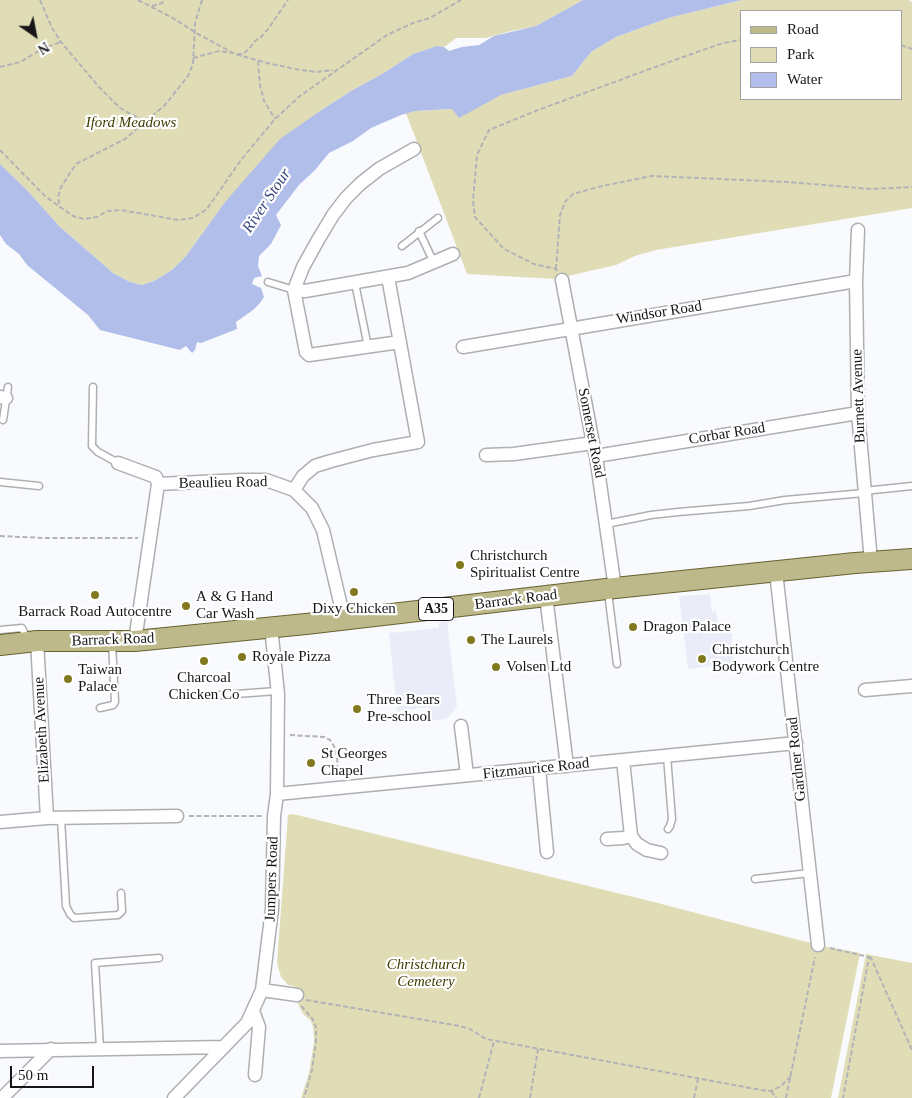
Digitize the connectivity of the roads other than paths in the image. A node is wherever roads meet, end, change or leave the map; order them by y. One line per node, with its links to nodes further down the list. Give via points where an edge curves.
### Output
1 (414, 149): 13 (street, via 379,169 346,198 318,240)
2 (438, 218): 4 (lane)
3 (858, 230): 10 (street, Burnett Avenue)
4 (419, 231): 5 (lane); 7 (lane)
5 (402, 246)
6 (453, 254): 7 (street)
7 (434, 263): 9 (street)
8 (559, 274): 14 (street, Somerset Road)
9 (388, 277): 12 (street); 15 (street)
10 (856, 281): 14 (street, Windsor Road); 20 (street, Burnett Avenue)
11 (268, 282): 13 (lane)
12 (355, 283): 13 (street); 16 (lane)
13 (294, 290): 16 (street, via 308,355)
14 (571, 328): 17 (street, Windsor Road); 22 (street, Somerset Road)
15 (400, 342): 16 (street); 30 (street, via 418,442 314,466)
16 (368, 347)
17 (463, 347)
18 (92, 387): 25 (lane, via 92,446)
19 (5, 394): 21 (lane)
20 (858, 413): 24 (street, Corbar Road); 31 (street, Burnett Avenue)
21 (3, 420)
22 (592, 443): 23 (street); 24 (street, Somerset Road)
23 (486, 455)
24 (596, 456): 32 (street, Somerset Road)
25 (118, 463): 27 (street, Beaulieu Road, via 156,477)
26 (0, 482): 28 (lane)
27 (158, 484): 30 (street, Beaulieu Road, via 266,480); 42 (street, Beaulieu Road)
28 (39, 486)
29 (912, 486): 31 (lane)
30 (294, 490): 38 (street, Beaulieu Road, via 312,508 323,530)
31 (864, 492): 32 (lane, via 660,514); 34 (street, Burnett Avenue)
32 (606, 524): 36 (street, Somerset Road)
33 (912, 559): 34 (main road, Barrack Road / A35)
34 (871, 562): 35 (main road, Barrack Road / A35)
35 (776, 572): 36 (main road, Barrack Road / A35); 52 (street, Gardner Road)
36 (611, 588): 37 (main road, Barrack Road / A35); 45 (lane)
37 (546, 596): 38 (main road, Barrack Road / A35); 55 (street)
38 (344, 620): 39 (main road, Barrack Road / A35)
39 (271, 627): 42 (main road, Barrack Road / A35); 48 (street, Jumpers Road)
40 (0, 630): 43 (lane, via 22,628)
41 (112, 641): 42 (main road, Barrack Road / A35); 43 (main road, Barrack Road / A35); 50 (lane, via 115,702)
42 (135, 641)
43 (32, 642): 44 (main road, Barrack Road / A35); 60 (street, Elizabeth Avenue)
44 (0, 645)
45 (617, 664)
46 (912, 686): 47 (street)
47 (865, 690)
48 (277, 691): 49 (lane); 58 (street, Jumpers Road)
49 (209, 696)
50 (100, 708)
51 (461, 726): 57 (street)
52 (796, 743): 53 (street, Fitzmaurice Road); 68 (street, Gardner Road)
53 (667, 756): 54 (street, Fitzmaurice Road); 63 (lane, via 672,819)
54 (623, 760): 55 (street, Fitzmaurice Road); 64 (street)
55 (567, 766): 56 (street, Fitzmaurice Road)
56 (539, 769): 57 (street, Fitzmaurice Road); 66 (street)
57 (467, 775): 58 (street, Fitzmaurice Road)
58 (277, 794): 73 (street, Jumpers Road, via 272,909)
59 (177, 816): 61 (street)
60 (47, 818): 61 (street); 62 (street)
61 (61, 818): 70 (lane, via 66,906 70,914 74,918 118,915 122,911)
62 (0, 822)
63 (668, 829)
64 (631, 836): 65 (street); 67 (street, via 647,850)
65 (607, 839)
66 (547, 852)
67 (661, 853)
68 (810, 874): 69 (lane); 71 (street, Gardner Road)
69 (755, 879)
70 (121, 893)
71 (818, 945)
72 (159, 958): 77 (lane, via 95,963)
73 (262, 990): 74 (street); 75 (street, Jumpers Road)
74 (298, 997)
75 (254, 1011): 76 (street, Jumpers Road); 80 (street, via 259,1027)
76 (224, 1047): 77 (street); 82 (street, Jumpers Road)
77 (100, 1048): 78 (street)
78 (51, 1049): 79 (street); 81 (street)
79 (0, 1050)
80 (255, 1075)
81 (2, 1098)
82 (174, 1098)

